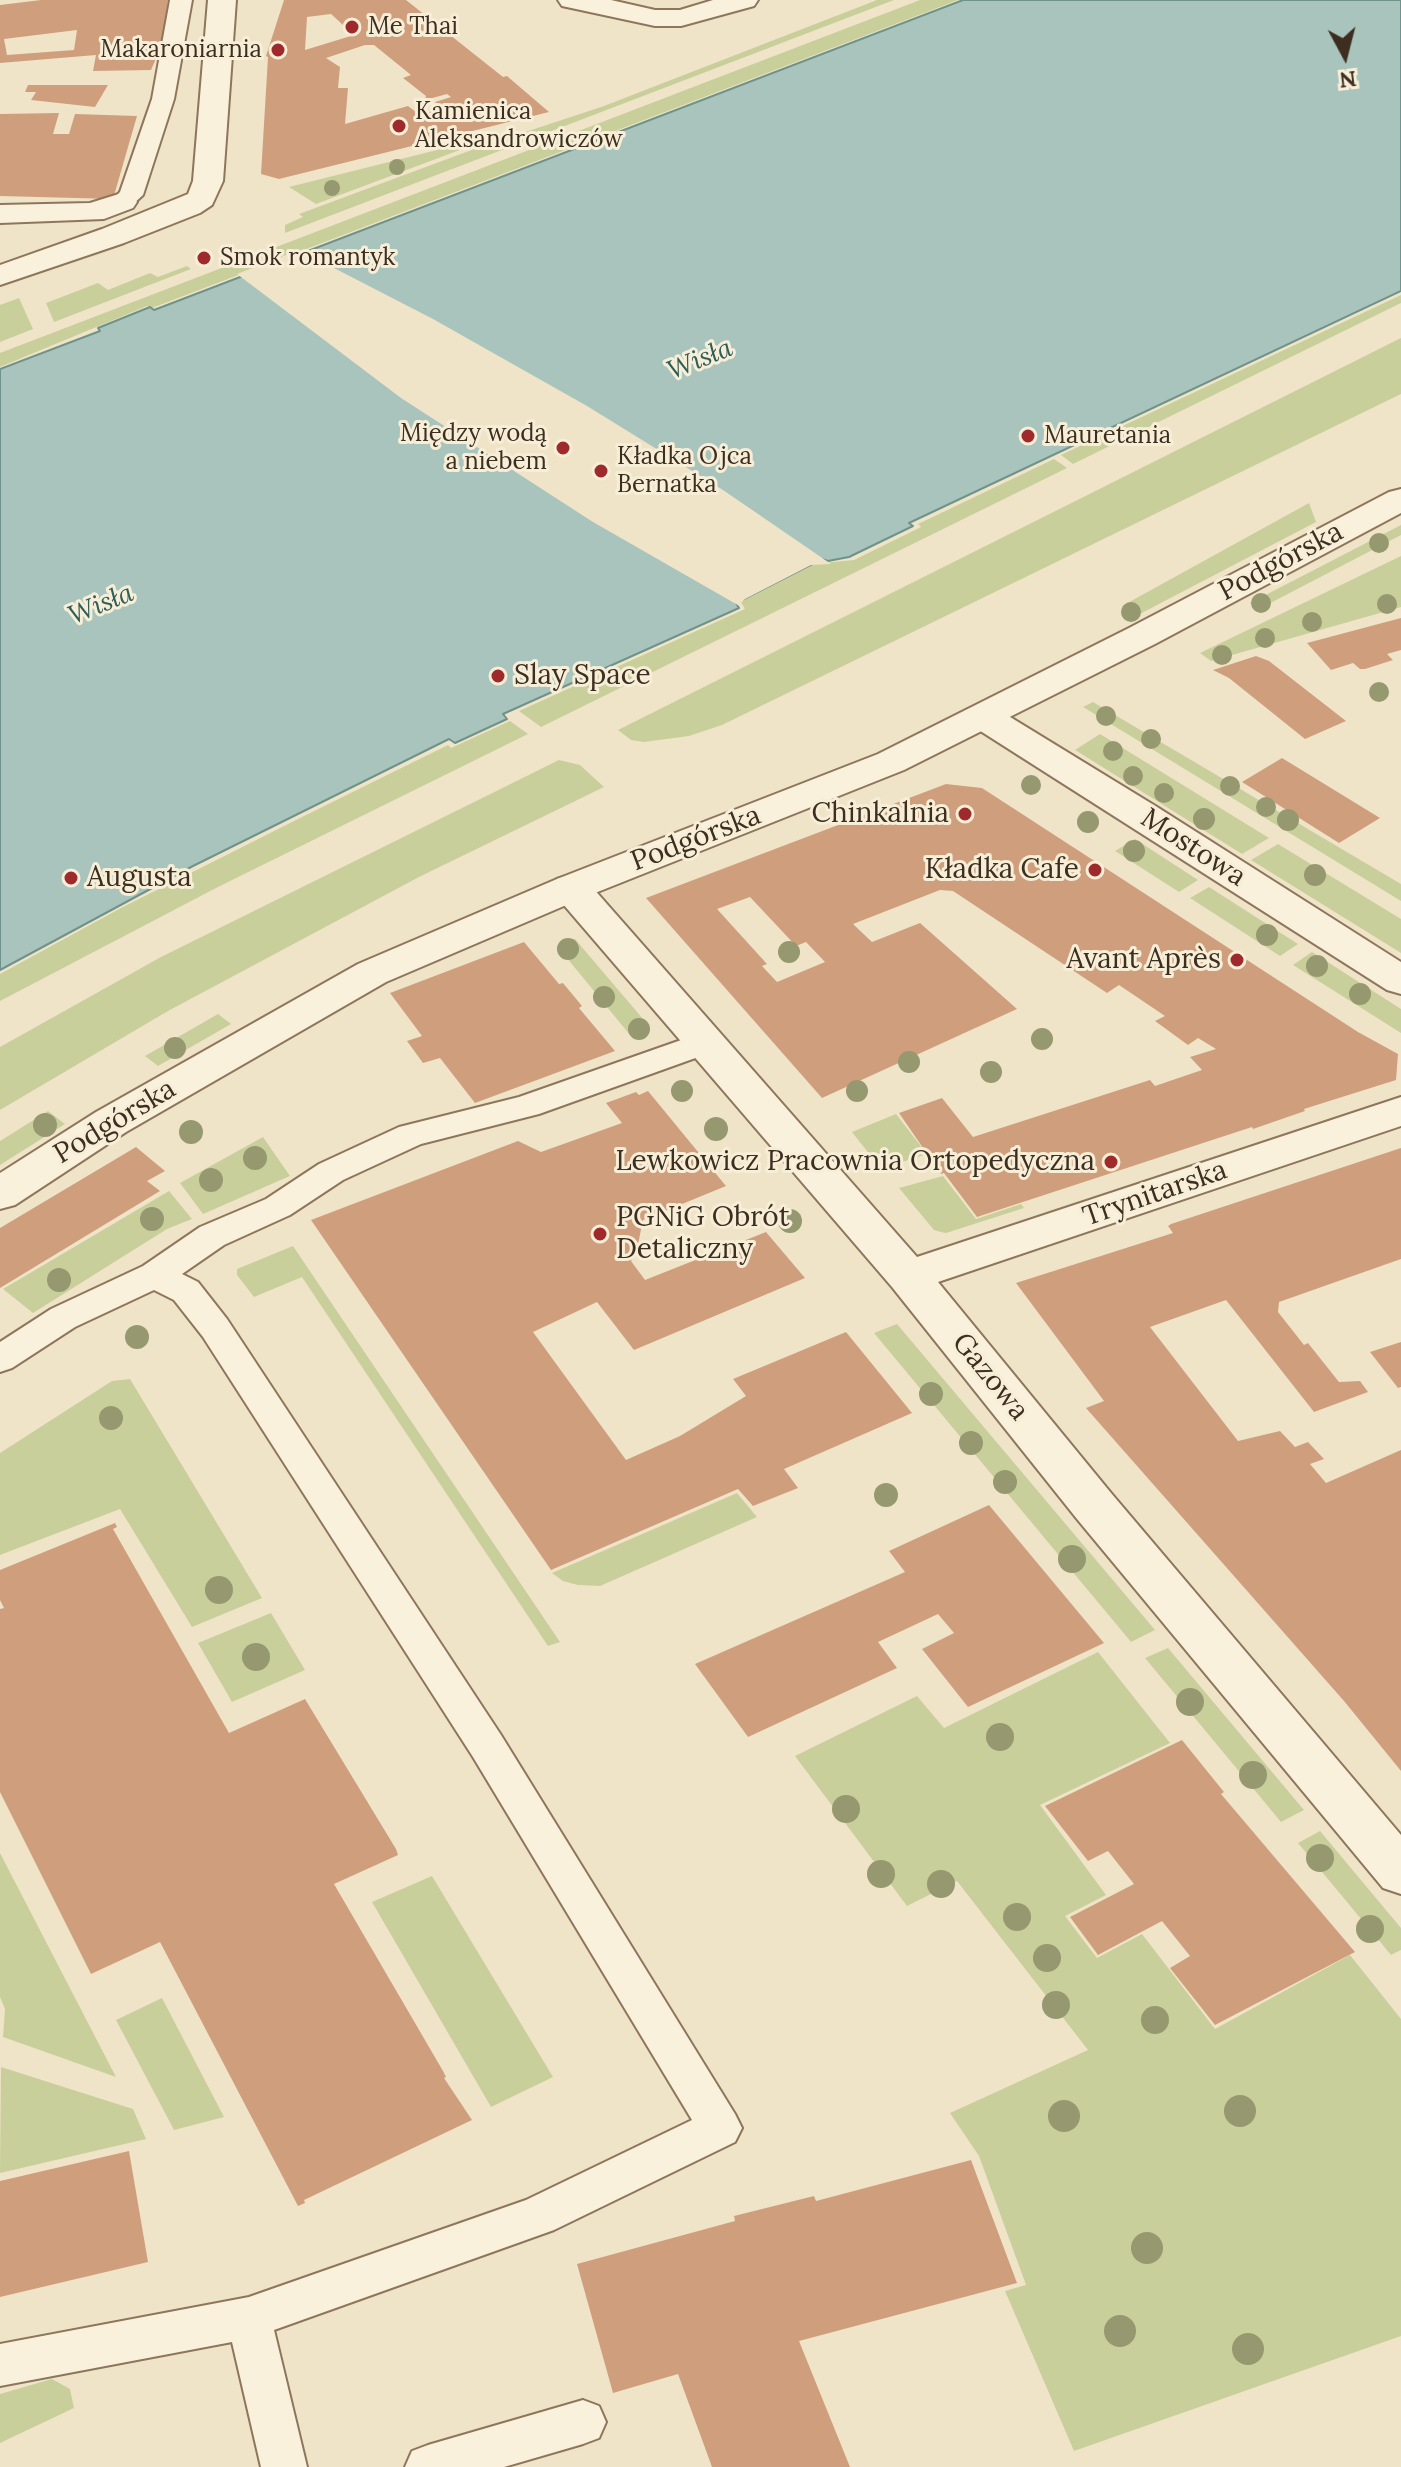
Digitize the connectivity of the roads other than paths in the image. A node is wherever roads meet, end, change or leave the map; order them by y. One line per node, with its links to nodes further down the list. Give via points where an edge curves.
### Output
1 (181, 0): 5 (lane, via 163,99 131,195)
2 (222, 0): 7 (street, via 208,181 201,199)
3 (572, 0): 4 (street, via 655,18 681,18)
4 (744, 0)
5 (122, 202): 6 (street, via 93,212)
6 (0, 214)
7 (0, 276)
8 (1401, 499): 9 (street, Podgórska)
9 (984, 717): 10 (street, Podgórska, via 891,762); 11 (street, Mostowa)
10 (571, 888): 12 (street, Gazowa); 14 (street, Podgórska, via 372,973 111,1122)
11 (1401, 981)
12 (704, 1043): 15 (lane, via 527,1106 411,1135 331,1172 278,1207 212,1236); 16 (street, Gazowa)
13 (1401, 1111): 16 (street, Trynitarska)
14 (0, 1194)
15 (155, 1275): 17 (lane, via 63,1318); 19 (lane, via 186,1291 215,1328 487,1746 720,2128 538,2216)
16 (908, 1276): 18 (street, Gazowa)
17 (0, 1359)
18 (1401, 1872)
19 (249, 2318): 20 (lane); 22 (lane)
20 (0, 2365)
21 (583, 2422): 23 (lane)
22 (284, 2467)
23 (428, 2467)

